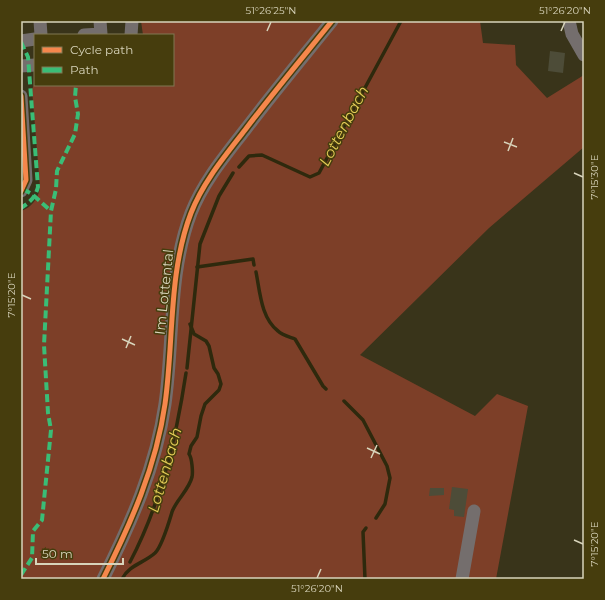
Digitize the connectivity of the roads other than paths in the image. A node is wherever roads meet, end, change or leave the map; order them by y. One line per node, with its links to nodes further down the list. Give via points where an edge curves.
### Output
1 (40, 21): 6 (street)
2 (100, 21): 7 (street)
3 (132, 21): 8 (street)
4 (332, 21): 17 (street, Im Lottental, via 222,160 205,184 191,213 181,245 165,404 153,464 130,525)
5 (569, 21): 11 (street, via 572,34)
6 (41, 34)
7 (101, 34)
8 (131, 34)
9 (34, 39): 10 (street)
10 (21, 41)
11 (584, 55)
12 (34, 65): 13 (street)
13 (21, 66)
14 (21, 96): 15 (street, via 26,180)
15 (22, 190)
16 (474, 511): 18 (street)
17 (103, 579)
18 (462, 579)

